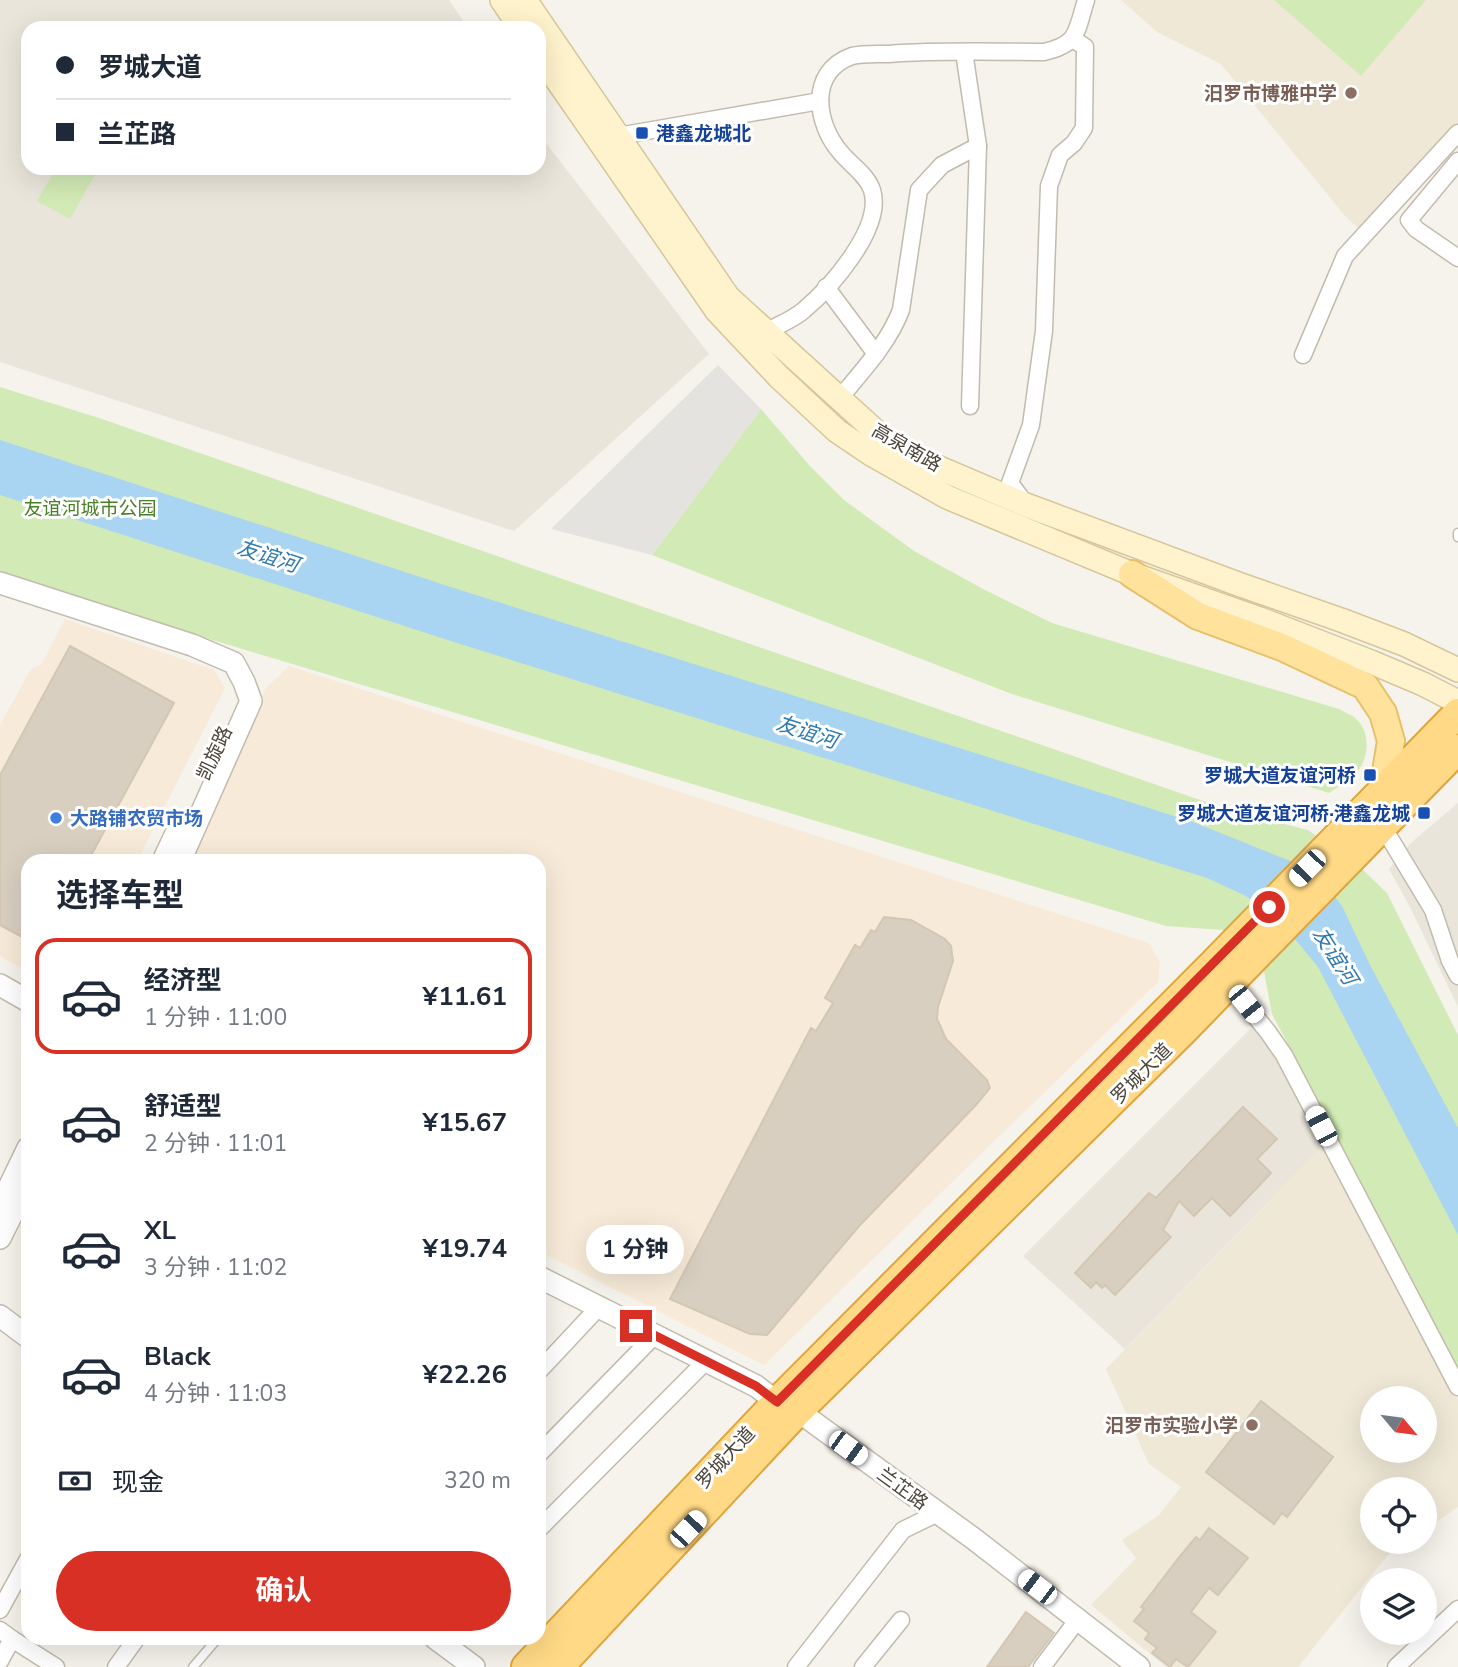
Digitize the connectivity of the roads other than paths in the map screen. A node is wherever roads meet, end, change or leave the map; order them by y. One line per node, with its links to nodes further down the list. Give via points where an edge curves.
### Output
1 (502, 0): 4 (main road)
2 (525, 0): 5 (main road, 高泉南路)
3 (1086, 0): 7 (street)
4 (516, 21)
5 (539, 21)
6 (546, 31): 12 (main road, 高泉南路)
7 (1073, 38): 8 (street, via 1064,47 1044,52); 22 (street, via 1085,47 1084,128 1060,155 1049,186 1044,331 1031,425 1010,483)
8 (964, 52): 10 (street, via 853,56 821,83); 13 (street)
9 (546, 64): 23 (main road, 高泉南路, via 717,312 837,431 947,497)
10 (820, 101): 12 (street); 16 (street, via 824,128 872,190 873,209 865,237)
11 (1458, 133): 19 (street, via 1345,256)
12 (618, 136): 17 (main road, 高泉南路, via 728,297)
13 (978, 146): 18 (street, via 942,165 919,190 901,310); 21 (street)
14 (1458, 161): 15 (street, via 1409,220)
15 (1458, 258)
16 (826, 287): 17 (street, via 803,312); 18 (street)
17 (767, 331): 20 (main road, 高泉南路)
18 (876, 354): 20 (street)
19 (1303, 355)
20 (839, 399): 22 (main road, 高泉南路, via 883,438 923,461)
21 (970, 406)
22 (1026, 505): 25 (main road, 高泉南路, via 1404,644)
23 (1132, 574): 27 (main road, 高泉南路, via 1359,657); 30 (main road, via 1198,616 1282,647 1365,687 1383,713 1391,741)
24 (0, 583): 26 (street, via 192,645 234,663)
25 (1458, 670)
26 (244, 682): 32 (street, 凯旋路); 33 (street, via 251,701)
27 (1458, 702)
28 (1458, 712): 30 (highway, 罗城大道)
29 (1458, 749): 31 (highway, 罗城大道)
30 (1383, 790): 34 (highway, 罗城大道)
31 (1383, 827): 34 (highway, 罗城大道); 36 (street, via 1433,910)
32 (166, 854)
33 (183, 854)
34 (1334, 859): 35 (highway, 罗城大道)
35 (1225, 976): 50 (street, via 1284,1055); 51 (highway, 罗城大道)
36 (1458, 976)
37 (0, 985): 38 (street)
38 (21, 997)
39 (21, 1162): 41 (street)
40 (21, 1196): 42 (street)
41 (0, 1206)
42 (0, 1238)
43 (546, 1282): 44 (street, 兰芷路)
44 (599, 1307): 47 (street, 兰芷路); 49 (street)
45 (0, 1316): 46 (street)
46 (21, 1332)
47 (655, 1335): 48 (street, 兰芷路); 52 (street)
48 (705, 1362): 51 (street, 兰芷路); 54 (street)
49 (546, 1364)
50 (1458, 1387)
51 (787, 1406): 53 (street, 兰芷路); 72 (highway, 罗城大道); 73 (highway, 罗城大道)
52 (546, 1447)
53 (938, 1513): 58 (street, 兰芷路); 74 (street, via 903,1531)
54 (546, 1522)
55 (21, 1572): 57 (street)
56 (1458, 1609): 77 (street)
57 (0, 1610)
58 (1079, 1618): 67 (street, 兰芷路); 76 (street)
59 (901, 1620): 75 (street)
60 (6, 1634): 61 (street); 66 (street)
61 (21, 1644)
62 (23, 1645): 68 (street)
63 (132, 1645): 69 (street)
64 (212, 1645): 70 (lane)
65 (445, 1645): 71 (street)
66 (0, 1661)
67 (1130, 1664)
68 (56, 1667)
69 (116, 1667)
70 (193, 1667)
71 (474, 1667)
72 (526, 1667)
73 (559, 1667)
74 (796, 1667)
75 (863, 1667)
76 (1042, 1667)
77 (1396, 1667)

